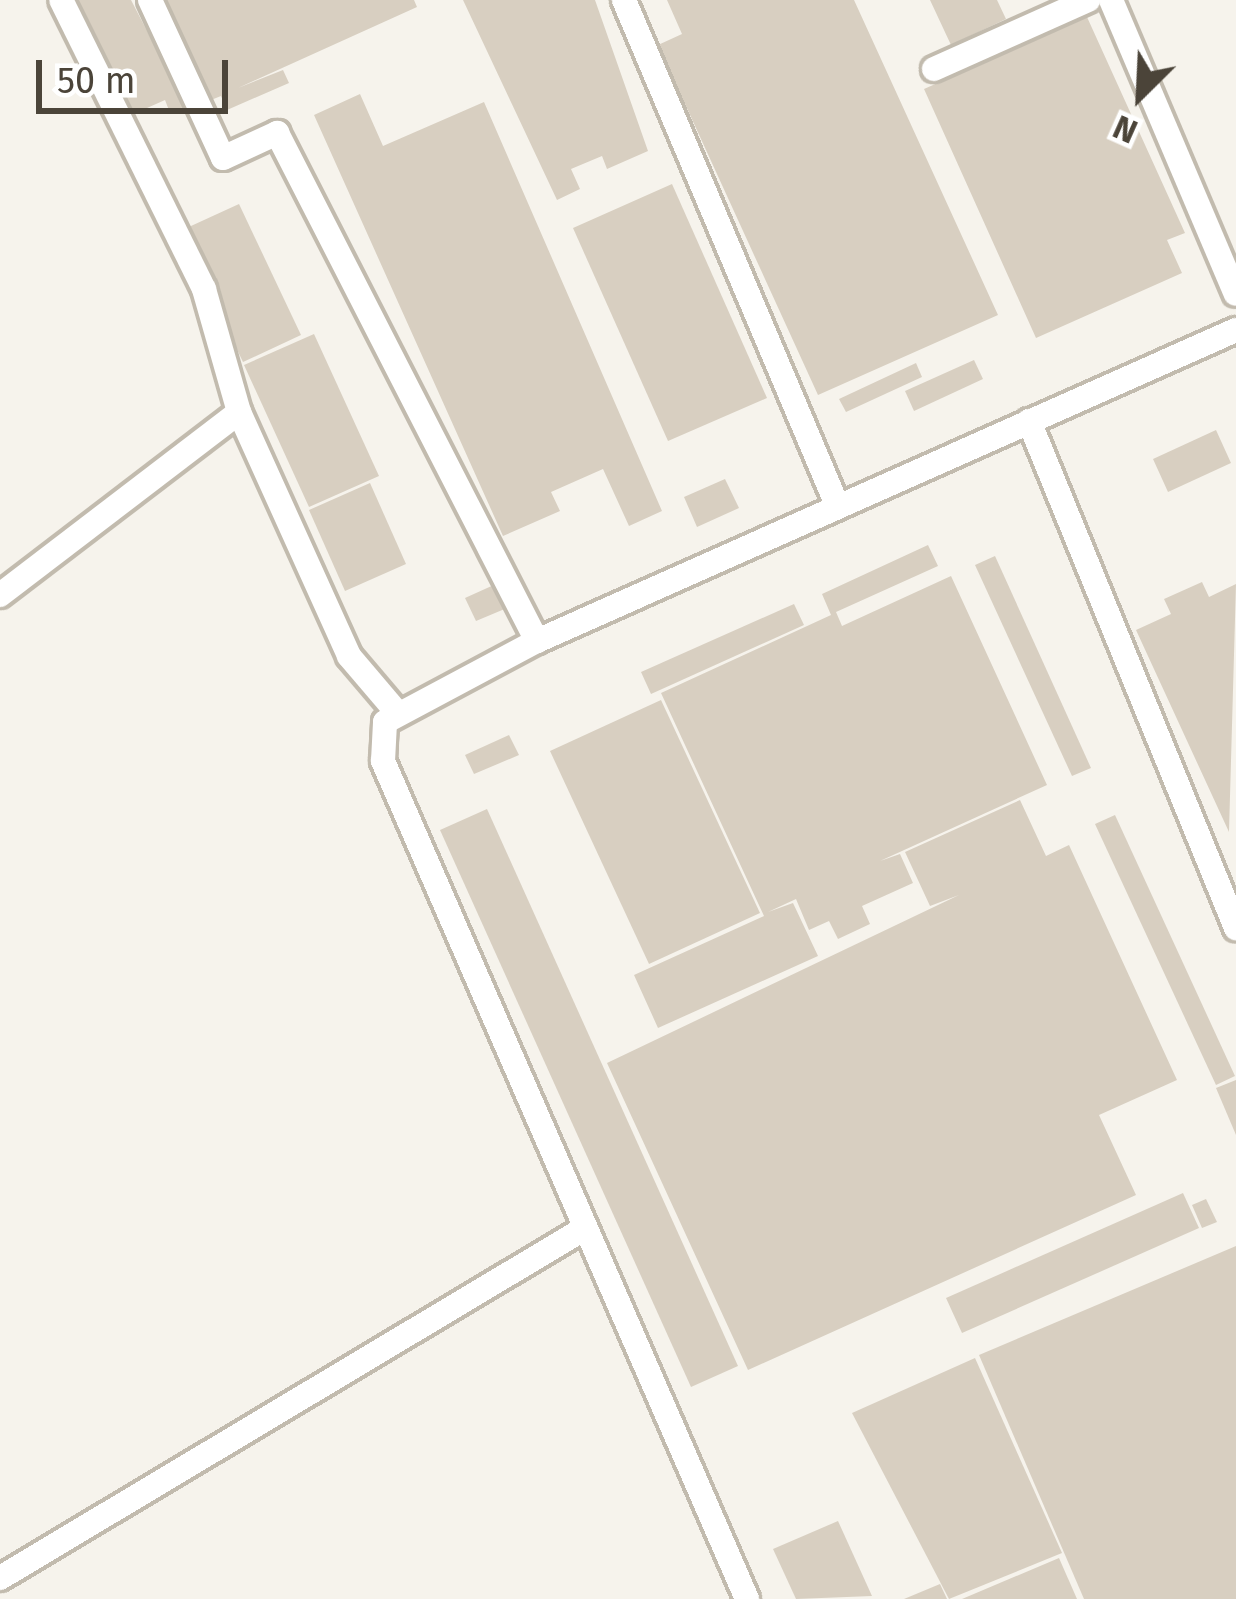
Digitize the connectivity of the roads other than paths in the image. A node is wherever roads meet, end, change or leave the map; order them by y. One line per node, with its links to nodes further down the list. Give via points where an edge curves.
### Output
1 (62, 0): 9 (street, via 204,289)
2 (151, 0): 13 (street, via 223,158 277,133)
3 (624, 0): 11 (street)
4 (1088, 0): 6 (street)
5 (1111, 0): 7 (street)
6 (934, 69)
7 (1236, 294)
8 (1236, 330): 10 (street)
9 (239, 412): 12 (street); 14 (street, via 349,656)
10 (1029, 421): 11 (street); 15 (street)
11 (837, 505): 13 (street)
12 (0, 595)
13 (537, 641): 14 (street)
14 (394, 710): 16 (street, via 381,733 382,761)
15 (1236, 928)
16 (582, 1230): 17 (street); 18 (street)
17 (0, 1579)
18 (747, 1599)

